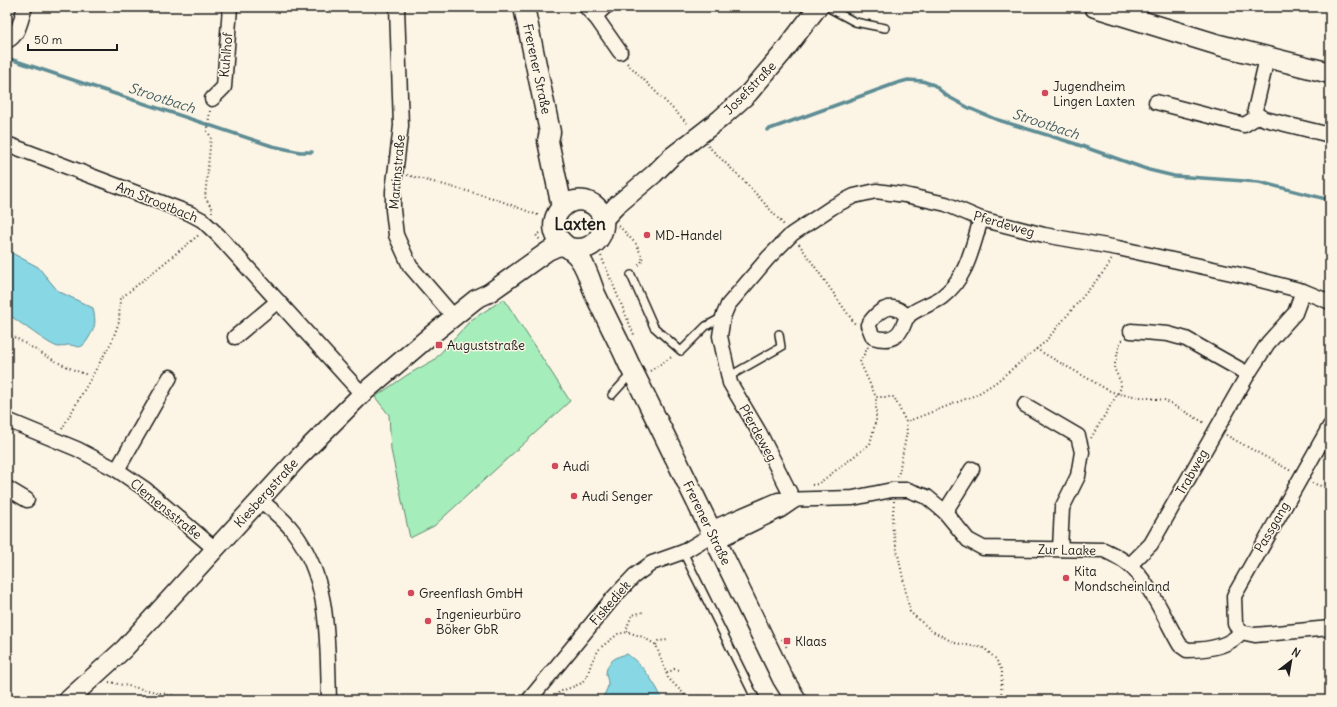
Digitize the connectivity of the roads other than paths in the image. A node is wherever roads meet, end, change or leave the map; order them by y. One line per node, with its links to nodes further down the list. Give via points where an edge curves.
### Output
1 (25, 7): 12 (street, via 17,32)
2 (230, 7): 16 (street, Kuhlhof, via 224,87)
3 (396, 7): 34 (street, Martinstraße, via 401,126 393,210 396,235 410,266)
4 (524, 7): 22 (main road, Frerener Straße, via 550,132 548,141)
5 (586, 7): 10 (street)
6 (610, 7): 10 (lane)
7 (818, 7): 21 (street, Josefstraße, via 782,55 748,94)
8 (827, 7): 11 (lane, via 855,22)
9 (1095, 7): 14 (main road)
10 (597, 19): 13 (street)
11 (885, 28)
12 (7, 41)
13 (620, 52)
14 (1267, 58): 15 (main road); 18 (street)
15 (1330, 73)
16 (212, 99)
17 (1156, 102): 18 (street, via 1244,125 1254,119)
18 (1256, 114): 19 (street, via 1265,119)
19 (1330, 135)
20 (7, 144): 31 (street, Am Strootbach, via 189,213 209,226)
21 (671, 157): 22 (street, Josefstraße, via 652,166 604,200); 24 (street, Josefstraße, via 616,206)
22 (577, 204): 24 (main road); 25 (main road, via 555,219)
23 (981, 219): 29 (street, Pferdeweg); 33 (street, Pferdeweg, via 946,204 905,195 876,191 854,196 792,234 728,305); 35 (street, via 965,269 958,282 942,298)
24 (611, 220): 27 (main road, via 602,234)
25 (554, 226): 26 (main road, Frerener Straße, via 558,238); 30 (street, Kiesbergstraße, via 547,236 485,287)
26 (568, 247): 27 (main road); 30 (street, Kiesbergstraße, via 557,246 548,251 489,293); 39 (main road, Frerener Straße, via 581,260 602,310)
27 (598, 253): 39 (main road, Frerener Straße, via 596,264)
28 (631, 275): 33 (lane, Pferdeweg, via 654,327 680,351 706,326)
29 (1303, 291): 32 (street, Pferdeweg); 40 (street, Trabweg, via 1295,313 1268,343)
30 (476, 299): 34 (street, Kiesbergstraße)
31 (278, 302): 38 (street); 44 (street, Am Strootbach)
32 (1330, 302)
33 (723, 316): 43 (street, Pferdeweg, via 720,336)
34 (454, 317): 44 (street, Kiesbergstraße)
35 (908, 317): 35 (street, via 902,330 893,338 883,340 873,337 868,325 874,316 887,308 897,308)
36 (1131, 331): 40 (street, via 1168,334 1186,339)
37 (779, 334): 43 (lane, via 781,347)
38 (235, 337)
39 (620, 344): 41 (main road, Frerener Straße)
40 (1248, 374): 60 (street, Trabweg, via 1151,544)
41 (635, 376): 45 (lane); 56 (main road, Frerener Straße)
42 (170, 377): 50 (street, Clemensstraße)
43 (728, 377): 52 (street, Pferdeweg)
44 (362, 394): 54 (street, Kiesbergstraße)
45 (612, 395)
46 (1025, 405): 58 (street, via 1078,436 1082,452 1078,476 1062,508)
47 (8, 423): 50 (street, Clemensstraße, via 55,440)
48 (1330, 426): 62 (street, Passgang, via 1234,596 1235,624)
49 (972, 469): 55 (street)
50 (117, 470): 57 (street, Clemensstraße, via 145,489)
51 (7, 488): 53 (street)
52 (791, 496): 55 (street, Zur Laake, via 853,498 908,490 927,497); 56 (street, via 778,500)
53 (27, 500)
54 (260, 500): 57 (street, Kiesbergstraße); 64 (street, via 280,516 294,532 316,574 325,608)
55 (945, 512): 58 (street, Zur Laake, via 968,540 983,548)
56 (713, 535): 59 (street, Fiskediek); 67 (main road, Frerener Straße)
57 (215, 549): 63 (street, Kiesbergstraße, via 124,649)
58 (1060, 549): 60 (street, Zur Laake, via 1104,550)
59 (683, 552): 65 (street, Fiskediek, via 652,563 634,576); 66 (lane)
60 (1130, 565): 62 (street, Zur Laake, via 1161,610 1180,645 1187,650 1223,645)
61 (1330, 628): 62 (street, via 1255,635)
62 (1241, 632)
63 (68, 700)
64 (329, 700)
65 (529, 700)
66 (756, 700)
67 (796, 700)

